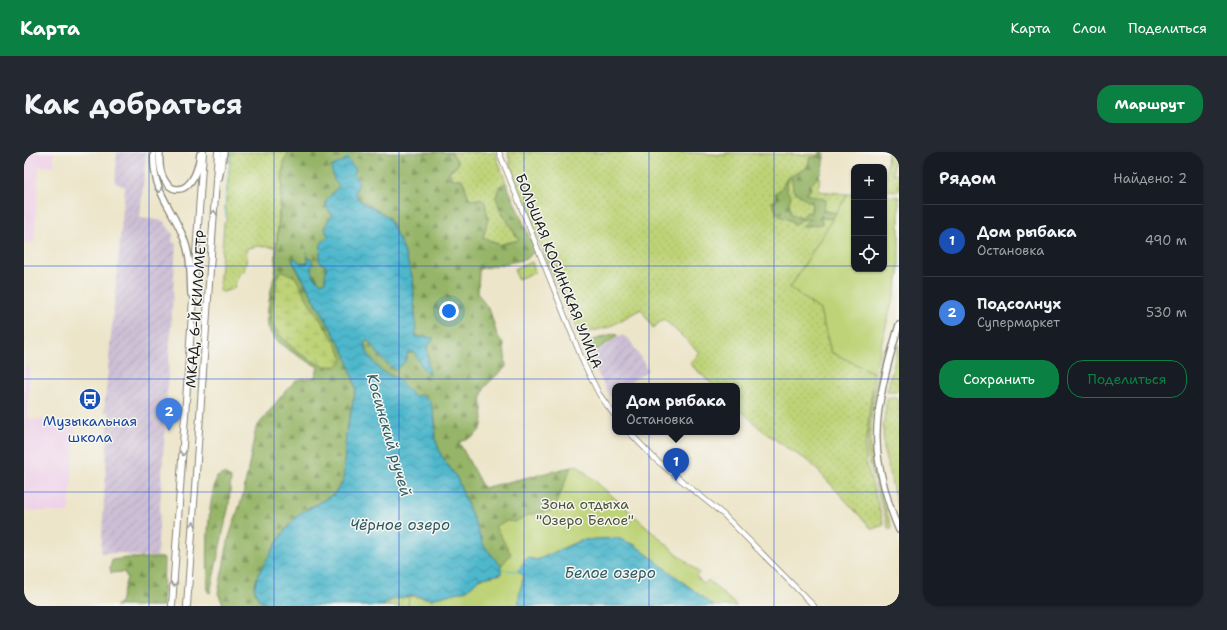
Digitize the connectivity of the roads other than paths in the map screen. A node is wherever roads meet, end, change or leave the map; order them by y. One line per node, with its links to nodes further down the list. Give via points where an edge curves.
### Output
1 (154, 152): 8 (main road, one-way to 8, via 158,186 188,248)
2 (160, 152): 3 (main road, via 163,179 170,186 181,189 190,184 196,176)
3 (202, 152): 8 (highway, МКАД, 6-Й КИЛОМЕТР)
4 (218, 152): 7 (highway, МКАД, 6-Й КИЛОМЕТР)
5 (224, 152): 7 (main road)
6 (499, 152): 10 (street, БОЛЬШАЯ КОСИНСКАЯ УЛИЦА, via 584,364 599,394)
7 (216, 194): 14 (highway, МКАД, 6-Й КИЛОМЕТР, one-way to 7)
8 (192, 316): 13 (highway, МКАД, 6-Й КИЛОМЕТР, one-way to 13)
9 (899, 325): 12 (main road, via 884,381 876,442 887,495)
10 (612, 412)
11 (632, 435): 15 (street, via 655,459 724,515)
12 (899, 530)
13 (172, 606)
14 (187, 606)
15 (814, 606)

